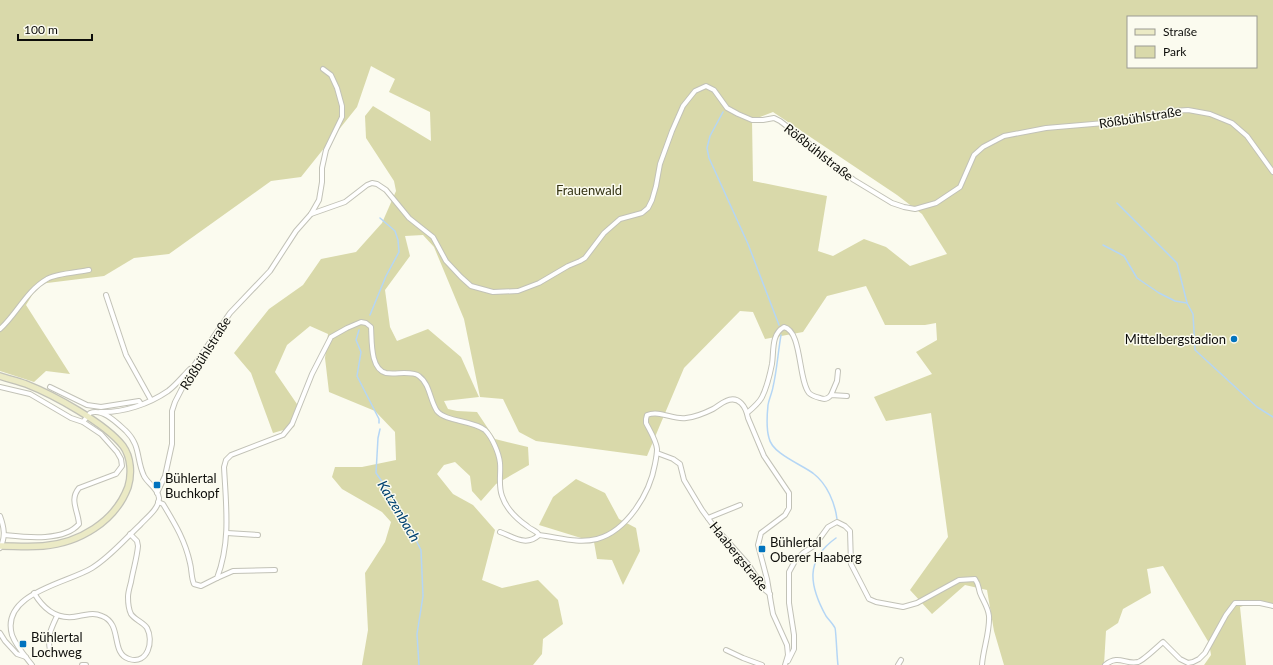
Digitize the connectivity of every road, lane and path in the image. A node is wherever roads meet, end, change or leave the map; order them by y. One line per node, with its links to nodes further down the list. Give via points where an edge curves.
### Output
1 (323, 69): 3 (street, Rößbühlstraße, via 331,75 337,88 342,117 326,150 319,200)
2 (1273, 172): 3 (street, Rößbühlstraße, via 1247,136 1232,123 1210,114 1188,110 1172,111 1128,121 1046,128 1004,136 974,155 960,187 936,203 915,209 892,203 854,180 780,121 774,118 752,120 727,108 714,90 706,86 695,91 683,106 660,164 648,208 642,213 620,220 604,233 585,258 539,284 518,291 493,292 471,286 446,260 433,237 409,218 386,190 377,184 367,185 345,202)
3 (311, 214): 7 (street, Rößbühlstraße, via 296,231 270,272 230,313)
4 (89, 270): 6 (street, via 48,278 30,292)
5 (106, 295): 14 (street, via 126,355)
6 (0, 329)
7 (193, 367): 14 (street, via 169,391); 21 (street, Rößbühlstraße, via 172,411 172,444 165,476)
8 (838, 371): 12 (street)
9 (0, 376): 18 (main road, via 53,396)
10 (0, 387): 19 (street, via 30,394 71,418)
11 (50, 388): 15 (street, via 87,405 101,407 139,401)
12 (831, 395): 13 (street); 17 (street, via 824,400 808,391 795,339 791,331 784,327 777,334 763,397)
13 (847, 396)
14 (151, 400): 15 (street)
15 (141, 404): 16 (street, via 114,412)
16 (96, 412): 18 (street); 21 (street, via 115,420 130,435 136,444 143,474)
17 (747, 412): 20 (street, Haabergstraße, via 744,405 731,399 703,414 686,418 653,413 647,415 646,423); 36 (street, Haabergstraße, via 764,456 788,493 789,508 785,515 761,533 758,545)
18 (87, 416): 19 (street); 32 (main road, via 105,428 128,454 129,484 116,509 94,530 80,537 44,546)
19 (83, 422): 29 (street, via 101,434 121,459 122,466 116,474 79,488 75,492 74,505 79,524 70,530 40,538)
20 (657, 453): 25 (street, Haabergstraße, via 680,464 684,480); 31 (street, via 653,476 642,498 627,519 610,533 597,539 578,541)
21 (157, 493): 22 (street)
22 (158, 502): 28 (street, via 153,512); 34 (street, via 163,504 180,532 191,565 191,578 194,584 201,586)
23 (740, 505): 25 (street, Haabergstraße)
24 (0, 516): 29 (street)
25 (708, 518): 36 (street, Haabergstraße, via 738,551)
26 (227, 532): 30 (street); 31 (street, via 224,467 226,460 231,455 282,435 292,424 312,374 331,337 361,322 371,327 373,358 379,370 419,376 438,412 446,417 476,425 491,437 500,462 503,498 507,506); 34 (street, via 223,561)
27 (500, 532): 31 (street, via 528,542)
28 (130, 534): 35 (street, via 92,568); 38 (street, via 138,546 128,596 132,615 148,632 149,648 145,656 135,660 125,657 121,653 112,624 107,618 92,613 73,618)
29 (4, 535): 32 (street)
30 (258, 535)
31 (539, 535)
32 (0, 547)
33 (275, 570): 34 (street, via 233,571)
34 (217, 578)
35 (34, 593): 38 (street, via 51,613); 42 (street, via 15,607 10,625 15,641)
36 (770, 594): 44 (street, Haabergstraße, via 773,614 787,645)
37 (1273, 606): 52 (street, via 1235,603 1204,653 1193,662 1188,663 1180,659 1163,642 1139,662 1116,660)
38 (57, 616): 40 (street, via 48,641)
39 (0, 633): 42 (street, via 16,654)
40 (50, 650)
41 (726, 650): 49 (street)
42 (26, 656): 45 (street); 46 (street)
43 (902, 660): 50 (street)
44 (786, 664): 51 (street, via 794,649 789,603 789,572 803,553 815,545 828,528 837,522 850,531 851,564 869,599 876,602 903,606 917,603 959,580 975,579 989,616)
45 (32, 665)
46 (36, 665)
47 (82, 665): 48 (street)
48 (86, 665)
49 (762, 665)
50 (898, 665)
51 (982, 665)
52 (1105, 665)

